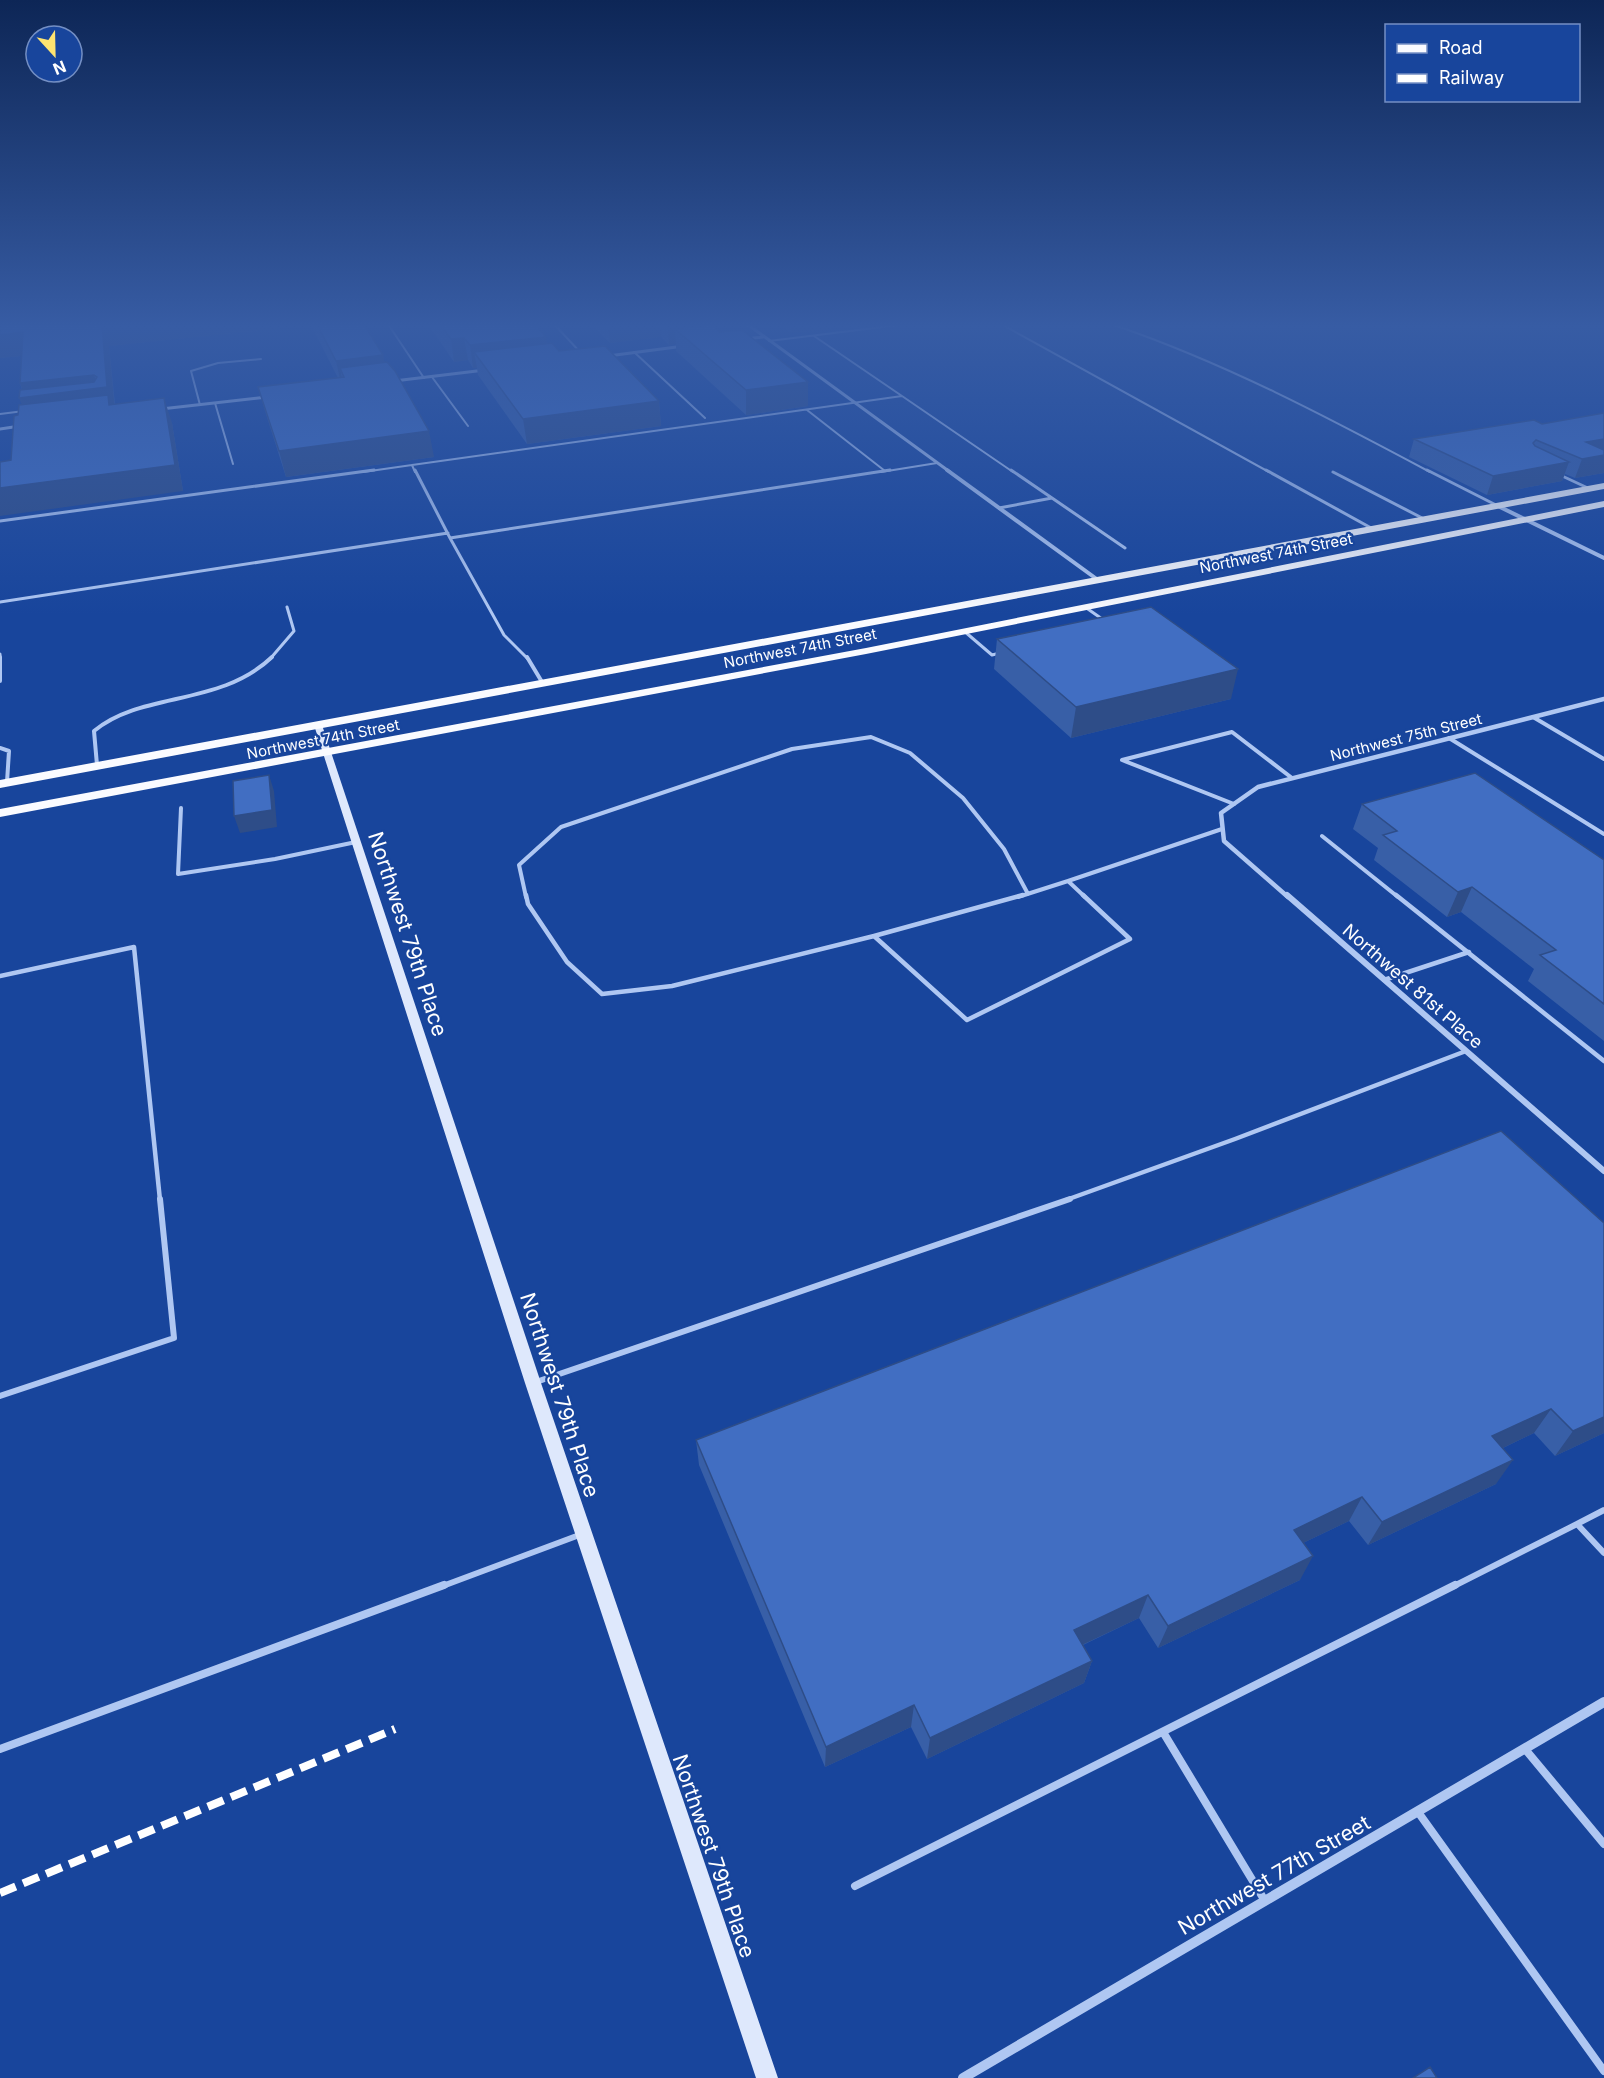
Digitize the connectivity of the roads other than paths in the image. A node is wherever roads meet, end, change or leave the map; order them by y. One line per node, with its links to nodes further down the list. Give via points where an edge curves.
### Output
1 (220, 421): 13 (lane)
2 (464, 421): 10 (lane)
3 (728, 421): 14 (lane)
4 (821, 421): 15 (lane)
5 (879, 421): 12 (street)
6 (939, 421): 20 (lane)
7 (1176, 421): 27 (lane)
8 (1330, 421): 22 (lane)
9 (24, 426): 11 (street)
10 (468, 426)
11 (0, 429)
12 (937, 463): 15 (lane); 23 (street)
13 (233, 464)
14 (412, 465): 26 (lane); 28 (lane)
15 (885, 471): 29 (lane)
16 (1333, 472): 25 (lane)
17 (1557, 474): 19 (lane)
18 (1604, 486): 19 (main road, Northwest 74th Street)
19 (1590, 489): 22 (main road, Northwest 74th Street)
20 (1053, 498): 23 (lane); 30 (lane)
21 (1604, 504): 24 (main road, Northwest 74th Street)
22 (1498, 506): 24 (street); 25 (main road, Northwest 74th Street)
23 (999, 508): 32 (street)
24 (1524, 519): 31 (street); 35 (main road, Northwest 74th Street)
25 (1426, 520): 27 (main road, Northwest 74th Street)
26 (0, 521)
27 (1373, 530): 32 (main road, Northwest 74th Street)
28 (448, 533): 29 (lane); 33 (lane)
29 (450, 538): 41 (lane, via 504,635 526,656)
30 (1125, 548)
31 (1604, 558)
32 (1098, 580): 41 (main road, Northwest 74th Street)
33 (0, 602)
34 (287, 607): 49 (lane, via 294,631 268,663 242,680 210,692 105,721 94,731)
35 (1085, 607): 36 (lane); 37 (main road, Northwest 74th Street)
36 (1106, 622)
37 (964, 631): 38 (lane, via 992,655); 47 (main road, Northwest 74th Street)
38 (1004, 652)
39 (0, 654): 40 (lane)
40 (0, 681)
41 (542, 682): 44 (main road, Northwest 74th Street)
42 (1604, 699): 43 (street, Northwest 75th Street)
43 (1533, 717): 45 (street, Northwest 75th Street); 48 (lane)
44 (318, 725): 47 (main road, Northwest 79th Place); 49 (main road, Northwest 74th Street)
45 (1449, 738): 50 (street, Northwest 75th Street); 57 (lane)
46 (0, 748): 51 (lane, via 9,751)
47 (327, 753): 54 (main road, Northwest 74th Street); 59 (main road, Northwest 79th Place)
48 (1604, 759)
49 (96, 765): 51 (main road, Northwest 74th Street)
50 (1292, 778): 52 (street, Northwest 75th Street, via 1258,787); 52 (lane, via 1232,732 1122,760)
51 (4, 783)
52 (1234, 804): 55 (street, Northwest 75th Street)
53 (181, 808): 59 (lane, via 178,874)
54 (0, 813)
55 (1221, 813): 56 (street, Northwest 81st Place)
56 (1222, 829): 60 (lane); 65 (street, Northwest 81st Place, via 1224,841)
57 (1604, 834)
58 (1322, 836): 63 (lane)
59 (356, 842): 69 (main road, Northwest 79th Place)
60 (1068, 881): 61 (lane); 62 (lane, via 1130,939 967,1020)
61 (1028, 894): 62 (lane); 62 (lane, via 1004,849 963,798 910,753 871,737 792,749 561,827 519,865 528,904 567,962 602,994 672,986)
62 (874, 936)
63 (1469, 952): 65 (lane); 67 (lane)
64 (0, 976): 70 (lane, via 134,947 174,1338)
65 (1384, 980): 66 (street, Northwest 81st Place)
66 (1466, 1052): 68 (street, Northwest 81st Place); 69 (lane, via 1270,1128)
67 (1604, 1061)
68 (1604, 1171)
69 (533, 1383): 73 (main road, Northwest 79th Place)
70 (0, 1396)
71 (1604, 1510): 72 (lane)
72 (1577, 1524): 74 (lane); 76 (lane)
73 (584, 1533): 77 (lane); 84 (main road, Northwest 79th Place)
74 (1604, 1553)
75 (1604, 1702): 78 (street, Northwest 77th Street)
76 (1163, 1732): 81 (lane); 82 (lane)
77 (0, 1749)
78 (1525, 1749): 79 (street, Northwest 77th Street); 80 (lane)
79 (1418, 1812): 82 (street, Northwest 77th Street); 83 (lane)
80 (1604, 1844)
81 (855, 1886)
82 (1265, 1901): 85 (street, Northwest 77th Street)
83 (1604, 2071)
84 (767, 2078)
85 (963, 2078)

